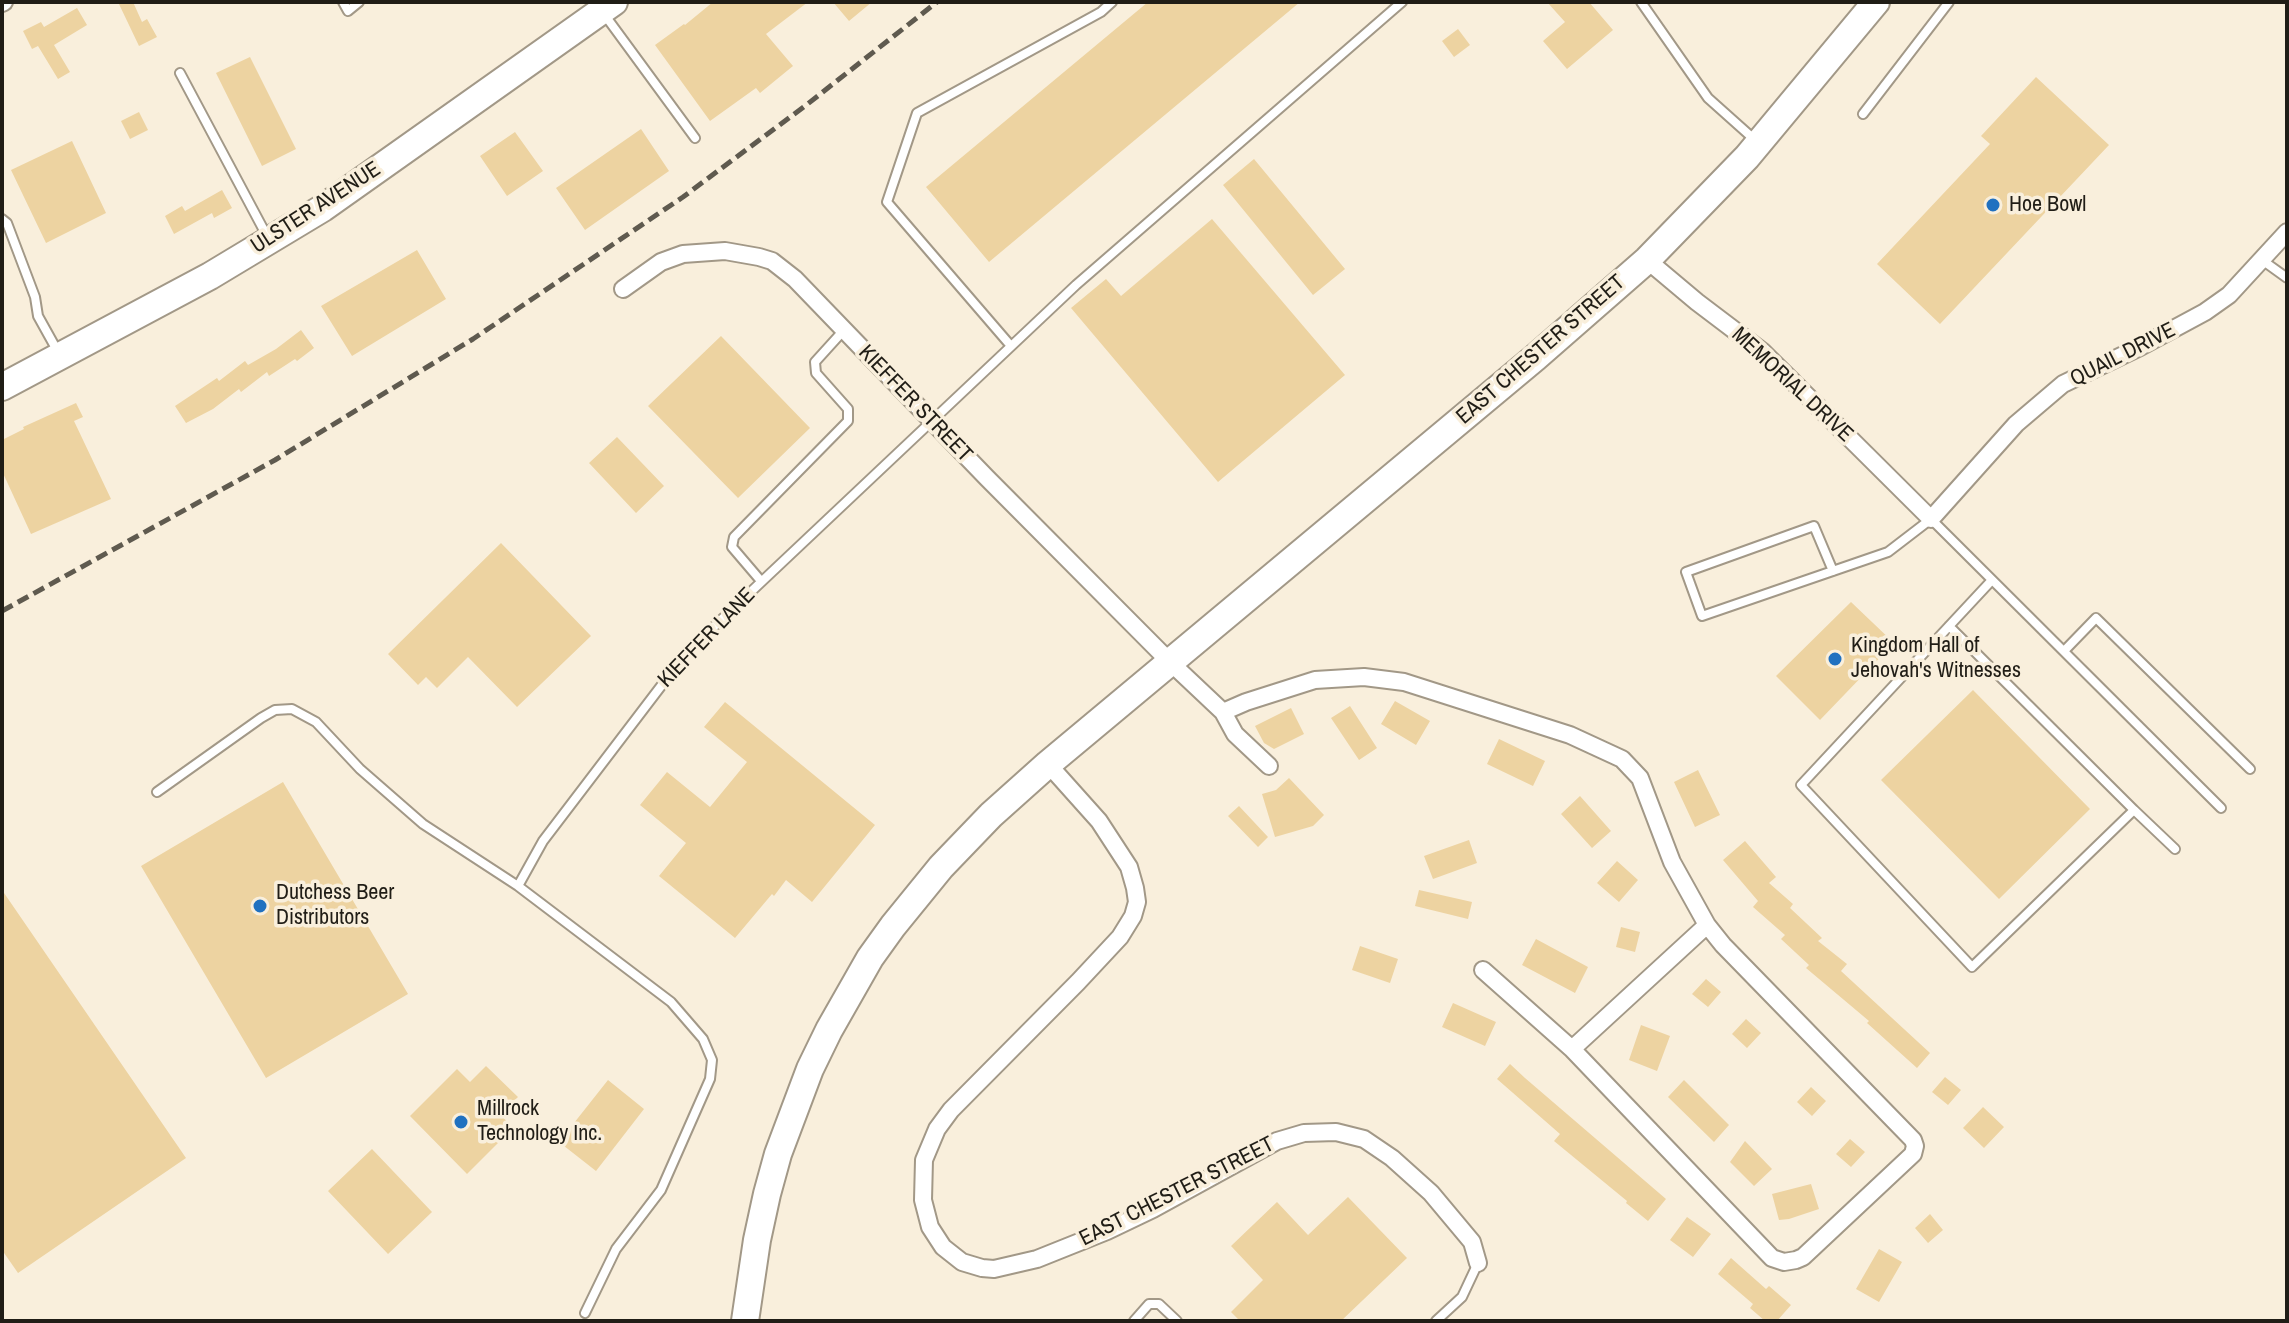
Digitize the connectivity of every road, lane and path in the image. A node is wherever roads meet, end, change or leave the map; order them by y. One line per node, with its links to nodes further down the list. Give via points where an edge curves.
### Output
1 (343, 2): 2 (lane, via 348,11)
2 (359, 2)
3 (1112, 2): 21 (lane, via 917,113 887,202)
4 (1402, 2): 21 (lane, KIEFFER LANE)
5 (1641, 2): 12 (lane, via 1708,98)
6 (1876, 2): 12 (main road, EAST CHESTER STREET)
7 (1949, 2): 10 (lane)
8 (608, 6): 11 (lane); 15 (main road, ULSTER AVENUE, via 323,208)
9 (180, 73): 15 (lane)
10 (1863, 114)
11 (695, 138)
12 (1758, 144): 16 (main road, EAST CHESTER STREET)
13 (2, 219): 22 (lane, via 38,316)
14 (2287, 232): 17 (street, QUAIL DRIVE)
15 (269, 239): 22 (main road, ULSTER AVENUE)
16 (1647, 260): 25 (street, MEMORIAL DRIVE, via 1763,352); 31 (main road, EAST CHESTER STREET)
17 (2262, 260): 18 (lane); 25 (street, QUAIL DRIVE, via 2205,312 2063,384 2016,424)
18 (2287, 278)
19 (623, 289): 20 (street, KIEFFER STREET, via 661,262 683,254 725,251 759,257 795,279)
20 (844, 330): 24 (street, KIEFFER STREET); 28 (lane, via 815,362 816,373 848,409 848,421 734,537 732,547)
21 (1011, 346): 24 (lane, KIEFFER LANE)
22 (60, 356): 23 (main road, ULSTER AVENUE)
23 (2, 387)
24 (932, 422): 28 (lane, KIEFFER LANE); 31 (street, KIEFFER STREET)
25 (1931, 519): 26 (lane, via 1888,552); 27 (lane)
26 (1833, 571): 26 (lane, via 1702,616 1686,572 1814,526)
27 (1992, 580): 29 (lane); 30 (lane)
28 (761, 581): 40 (lane, KIEFFER LANE, via 667,676 543,841)
29 (1949, 626): 38 (lane); 38 (lane, via 1801,785 1972,967)
30 (2064, 651): 35 (lane, via 2096,618); 37 (lane)
31 (1170, 662): 32 (street, KIEFFER STREET); 33 (main road, EAST CHESTER STREET)
32 (1223, 712): 34 (street, KIEFFER STREET, via 1235,734); 41 (street, via 1315,680 1364,677 1404,682 1570,735 1622,759 1640,778 1672,862)
33 (1048, 764): 44 (street, EAST CHESTER STREET, via 1099,821 1129,867 1136,906 1120,937 937,1129 924,1160 923,1200 930,1227 943,1247 962,1262 982,1268 1037,1259 1153,1209 1277,1141 1336,1132 1364,1139 1421,1184 1472,1242); 46 (main road, EAST CHESTER STREET, via 965,841 917,895 870,958 829,1030 778,1154)
34 (1269, 766)
35 (2250, 769)
36 (157, 792): 40 (lane, via 261,718 292,709 316,722 423,824)
37 (2221, 808)
38 (2134, 810): 39 (lane)
39 (2175, 849)
40 (518, 886): 45 (lane, via 671,1002 703,1039 712,1060 710,1079 661,1190 616,1249)
41 (1707, 925): 43 (street); 43 (street, via 1913,1140 1913,1154 1844,1220 1803,1257 1784,1262 1772,1258)
42 (1483, 970): 43 (street)
43 (1572, 1049)
44 (1478, 1263): 49 (lane, via 1462,1297)
45 (585, 1313)
46 (745, 1321)
47 (1134, 1321): 48 (lane, via 1149,1304 1159,1304)
48 (1177, 1321)
49 (1436, 1321)

